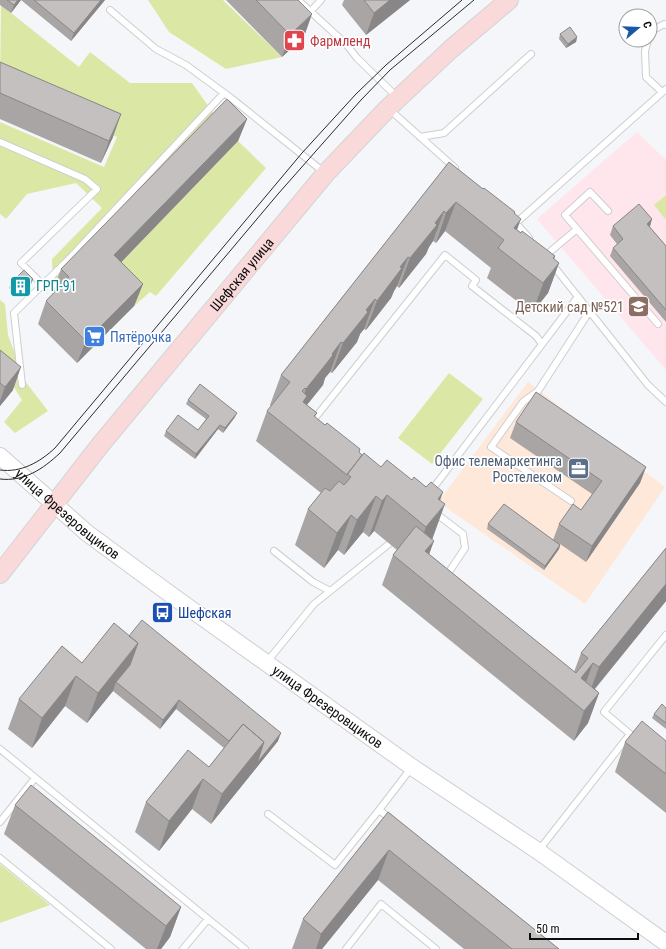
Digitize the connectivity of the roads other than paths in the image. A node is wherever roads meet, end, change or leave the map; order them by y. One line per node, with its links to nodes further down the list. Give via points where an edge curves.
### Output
1 (298, 0): 5 (lane)
2 (321, 0): 5 (lane)
3 (509, 0): 10 (main road, Шефская улица)
4 (110, 10): 9 (lane, via 156,49 186,65)
5 (310, 12): 10 (lane, via 346,44)
6 (646, 48): 8 (lane, via 646,76)
7 (531, 54): 11 (lane, via 444,132)
8 (664, 90): 17 (lane)
9 (224, 93): 14 (lane); 22 (lane)
10 (393, 103): 11 (lane); 14 (main road, Шефская улица)
11 (420, 137): 13 (lane)
12 (0, 142): 22 (lane, via 85,179 96,189 21,263)
13 (460, 172)
14 (326, 173): 33 (main road, Шефская улица)
15 (608, 211): 18 (lane, via 590,192 565,215)
16 (511, 218): 17 (lane)
17 (516, 223): 19 (lane)
18 (577, 228): 21 (lane); 25 (lane)
19 (536, 245)
20 (541, 250): 21 (lane)
21 (545, 256): 23 (lane)
22 (43, 285): 27 (lane, via 14,313)
23 (577, 298): 24 (lane); 26 (lane)
24 (589, 312): 28 (lane, via 648,385); 32 (lane, via 538,391 523,402 491,447)
25 (658, 324)
26 (542, 344): 29 (lane, via 536,336 472,286 476,280 445,255 311,424); 31 (lane)
27 (22, 385)
28 (666, 402)
29 (317, 429)
30 (0, 456): 33 (main road, улица Фрезеровщиков)
31 (426, 498)
32 (571, 501)
33 (54, 503): 37 (main road, Шефская улица); 41 (main road, улица Фрезеровщиков, via 87,533)
34 (428, 507): 38 (lane, via 463,534 465,548 445,578)
35 (390, 544): 39 (lane)
36 (274, 551): 39 (lane, via 313,582)
37 (0, 574)
38 (451, 583)
39 (330, 591): 41 (lane, via 314,604)
40 (666, 635): 42 (lane, via 604,712)
41 (266, 663): 45 (main road, улица Фрезеровщиков)
42 (630, 734): 43 (lane); 51 (lane)
43 (642, 744)
44 (0, 750): 46 (lane)
45 (412, 767): 47 (lane); 51 (main road, улица Фрезеровщиков)
46 (35, 778): 49 (lane); 53 (lane)
47 (379, 810): 48 (lane, via 335,865); 50 (lane)
48 (268, 814)
49 (0, 822)
50 (398, 824)
51 (538, 851): 54 (main road, улица Фрезеровщиков)
52 (0, 858): 55 (lane)
53 (208, 919): 56 (lane); 57 (lane)
54 (666, 943)
55 (112, 949)
56 (183, 949)
57 (245, 949)
58 (346, 949): 59 (lane, via 381,904)
59 (436, 949)

